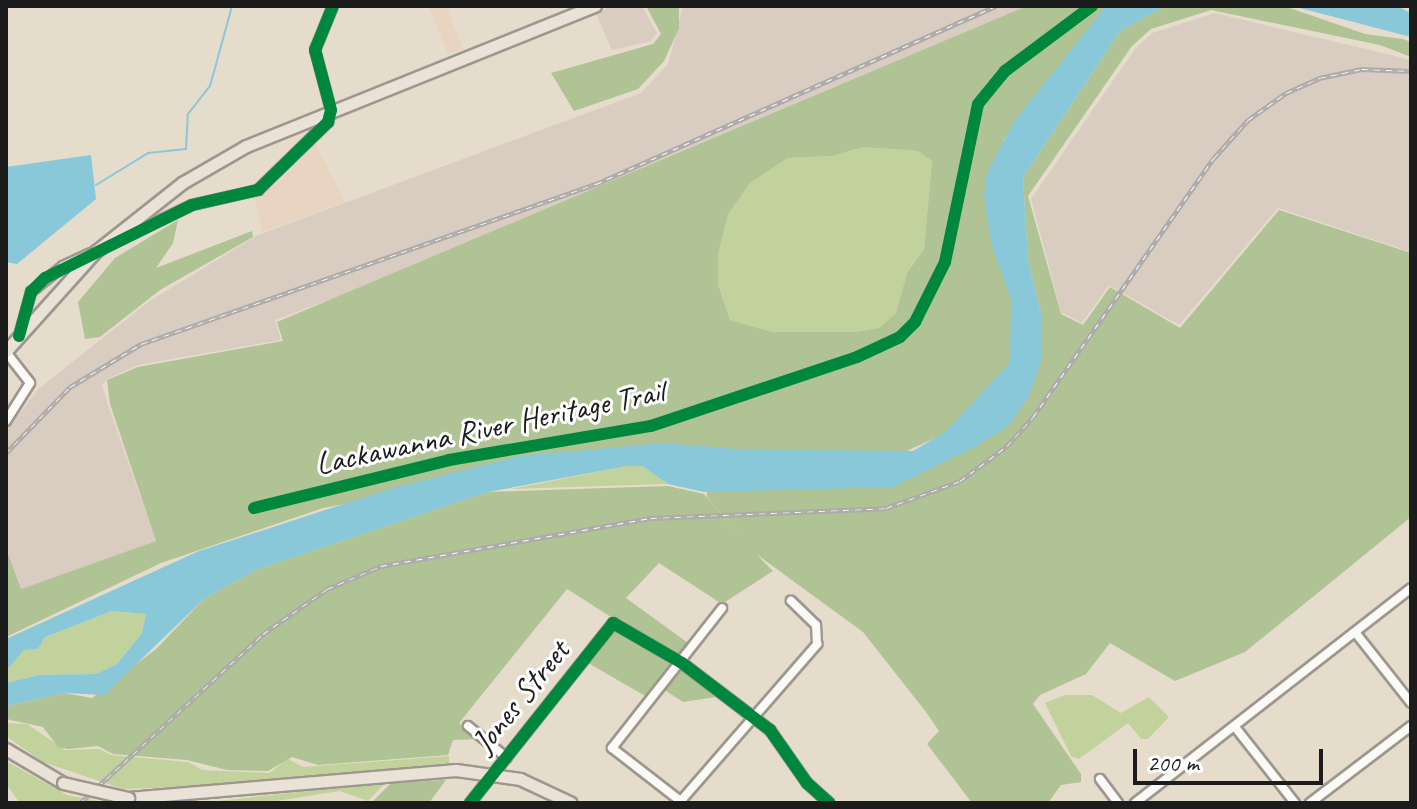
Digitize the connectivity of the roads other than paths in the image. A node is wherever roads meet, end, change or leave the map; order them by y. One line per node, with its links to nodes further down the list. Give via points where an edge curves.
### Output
1 (333, 6): 3 (street, via 317,36 315,63)
2 (595, 6): 3 (main road)
3 (331, 110): 4 (main road, via 246,146 182,183); 4 (street, via 328,122 258,190 192,205)
4 (96, 251): 5 (main road); 5 (street, via 63,266 31,292)
5 (19, 336): 6 (main road)
6 (6, 351): 7 (street, via 30,383)
7 (6, 421)
8 (1411, 588): 11 (street)
9 (791, 601): 14 (street, via 819,633 808,658)
10 (722, 608): 12 (street)
11 (1355, 632): 13 (street); 17 (street)
12 (682, 663): 14 (street); 19 (street, Jones Street, via 613,623); 25 (street, via 612,748)
13 (1411, 703)
14 (753, 719): 22 (street, via 779,739 807,783); 25 (street)
15 (468, 726): 19 (street)
16 (1411, 726): 29 (street)
17 (1235, 727): 27 (street); 28 (street)
18 (8, 751): 20 (main road, bridge, via 63,783 128,798 440,770)
19 (507, 758): 20 (street, Jones Street)
20 (494, 773): 23 (street, Jones Street); 24 (main road)
21 (1100, 779): 26 (street)
22 (827, 802)
23 (470, 803)
24 (571, 803)
25 (681, 803)
26 (1118, 803)
27 (1135, 803)
28 (1295, 803)
29 (1310, 803)

